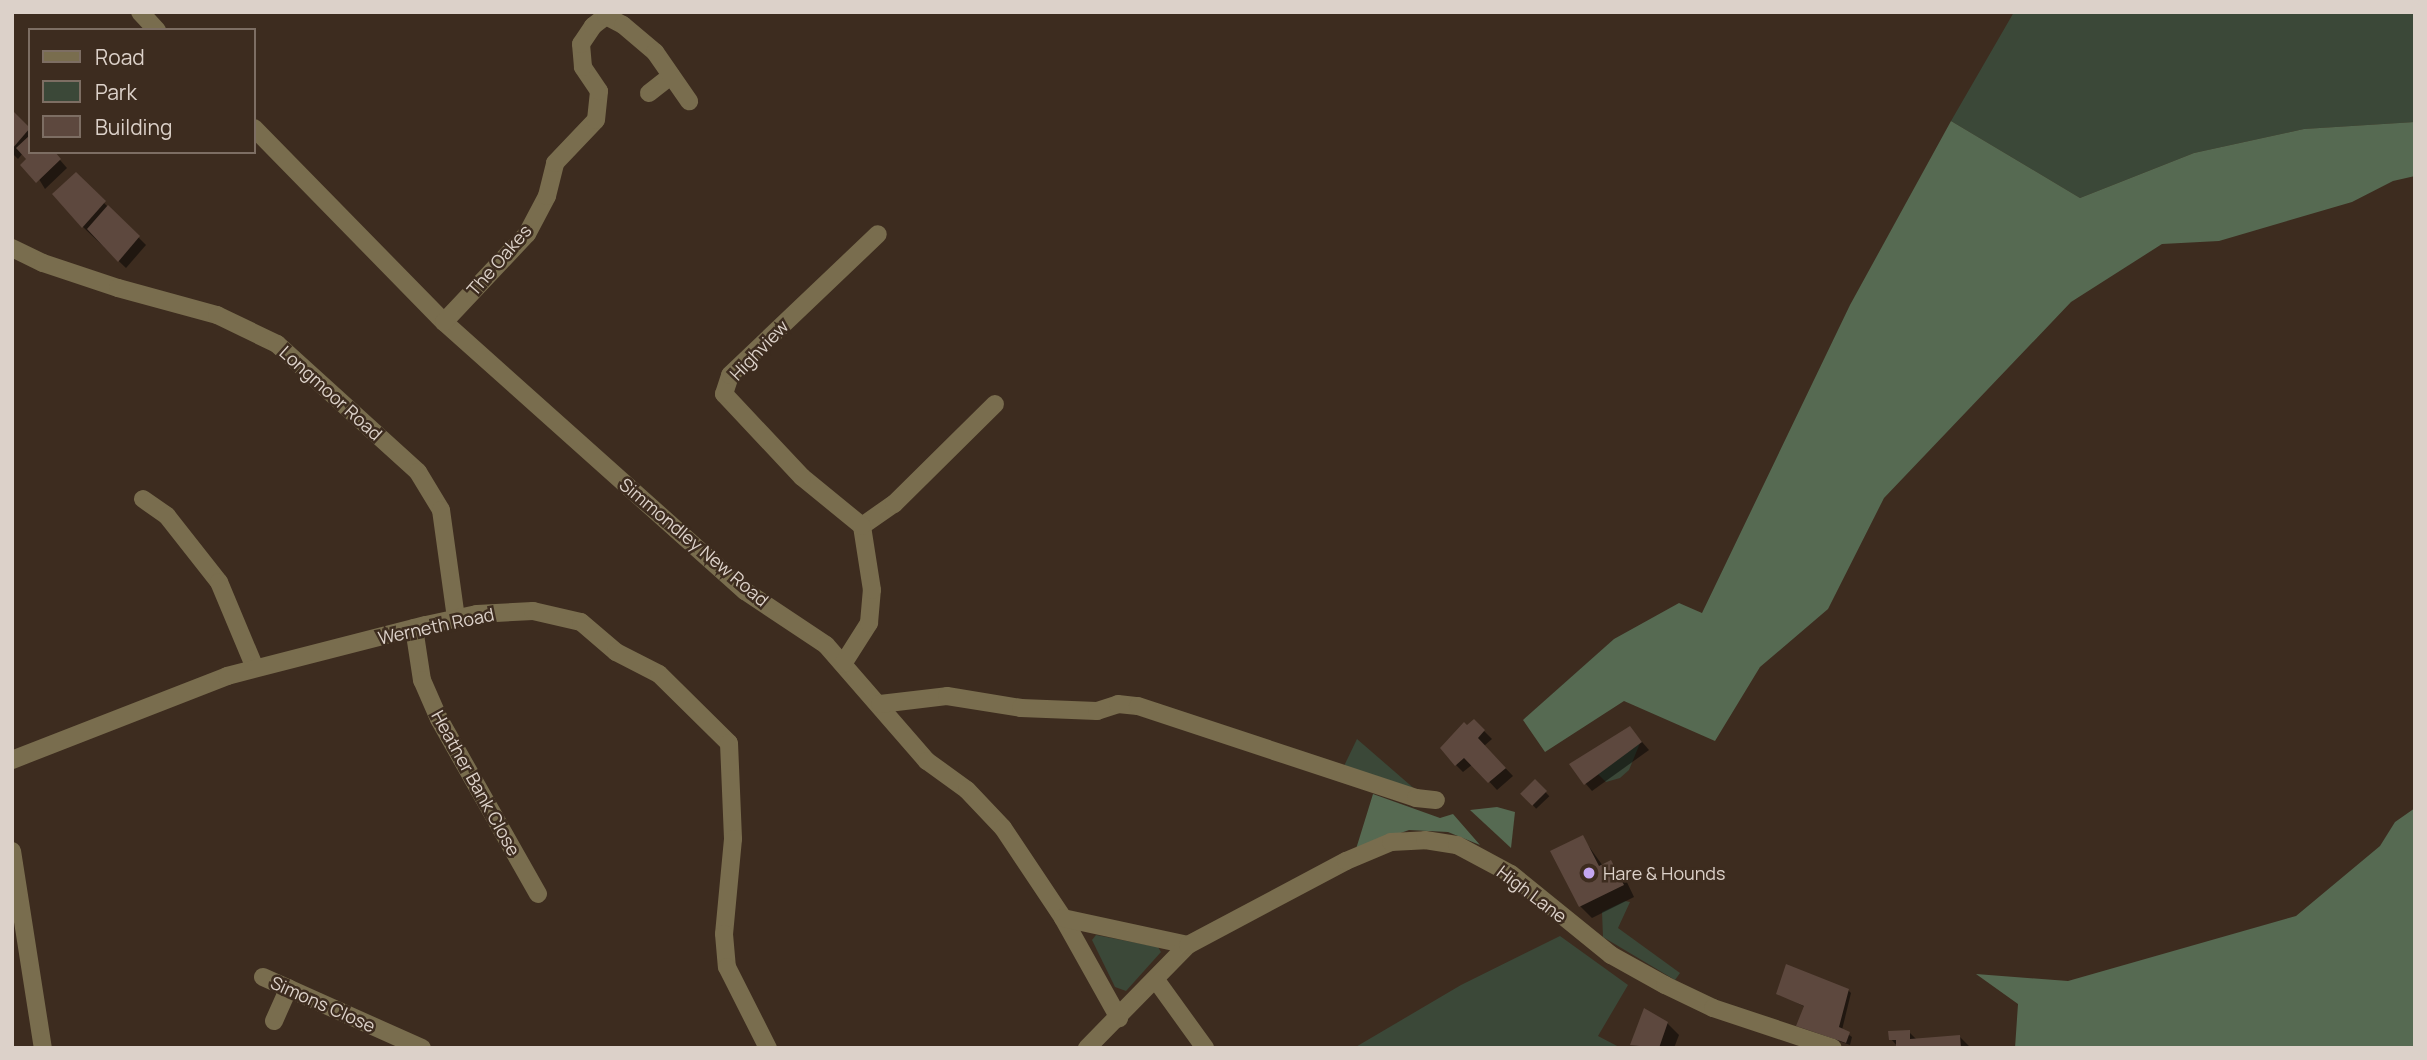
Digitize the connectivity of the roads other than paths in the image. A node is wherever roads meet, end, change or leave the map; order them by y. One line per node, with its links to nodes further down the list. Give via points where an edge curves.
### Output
1 (140, 12): 3 (street)
2 (606, 14): 4 (street, The Oakes, via 655,52); 10 (street, The Oakes, via 581,44 583,67 599,91 596,120 555,163 547,196 527,234)
3 (155, 28)
4 (671, 76): 5 (street); 6 (street, The Oakes)
5 (649, 93)
6 (689, 101)
7 (256, 130): 10 (street, Simmondley New Road)
8 (878, 234): 13 (street, Highview, via 730,375 724,394 802,477)
9 (12, 248): 14 (street, Longmoor Road, via 118,288 218,315 277,344 418,472 441,510)
10 (444, 323): 16 (street, Simmondley New Road, via 735,582 826,645)
11 (995, 404): 13 (street, via 894,504)
12 (143, 499): 17 (street, via 167,516 219,582)
13 (862, 526): 16 (street, via 872,590 869,623)
14 (456, 618): 15 (street, Werneth Road); 32 (street, Werneth Road, via 533,611 581,622 616,652 659,674 729,743 733,839 724,934 727,967)
15 (414, 628): 17 (street, Werneth Road); 22 (street, Heather Bank Close, via 422,680 439,719)
16 (843, 664): 18 (street, Simmondley New Road)
17 (255, 668): 19 (street, Werneth Road)
18 (880, 704): 20 (street, via 947,696 1021,708 1097,711 1118,704 1138,706 1416,798); 23 (street, Simmondley New Road, via 927,761 967,790 1003,828)
19 (12, 760)
20 (1436, 800)
21 (12, 850): 30 (street)
22 (538, 894)
23 (1063, 918): 24 (street); 28 (street, Simmondley New Road)
24 (1188, 945): 26 (street, High Lane); 35 (street, High Lane, via 1391,842 1425,840 1457,845 1511,874 1611,955 1665,985 1713,1008)
25 (262, 977): 27 (street, Simons Close)
26 (1156, 980): 28 (street, High Lane); 34 (street)
27 (289, 988): 29 (street); 31 (street, Simons Close)
28 (1119, 1018): 33 (street, High Lane)
29 (275, 1021)
30 (43, 1048)
31 (422, 1048)
32 (768, 1048)
33 (1087, 1048)
34 (1205, 1048)
35 (1833, 1048)

